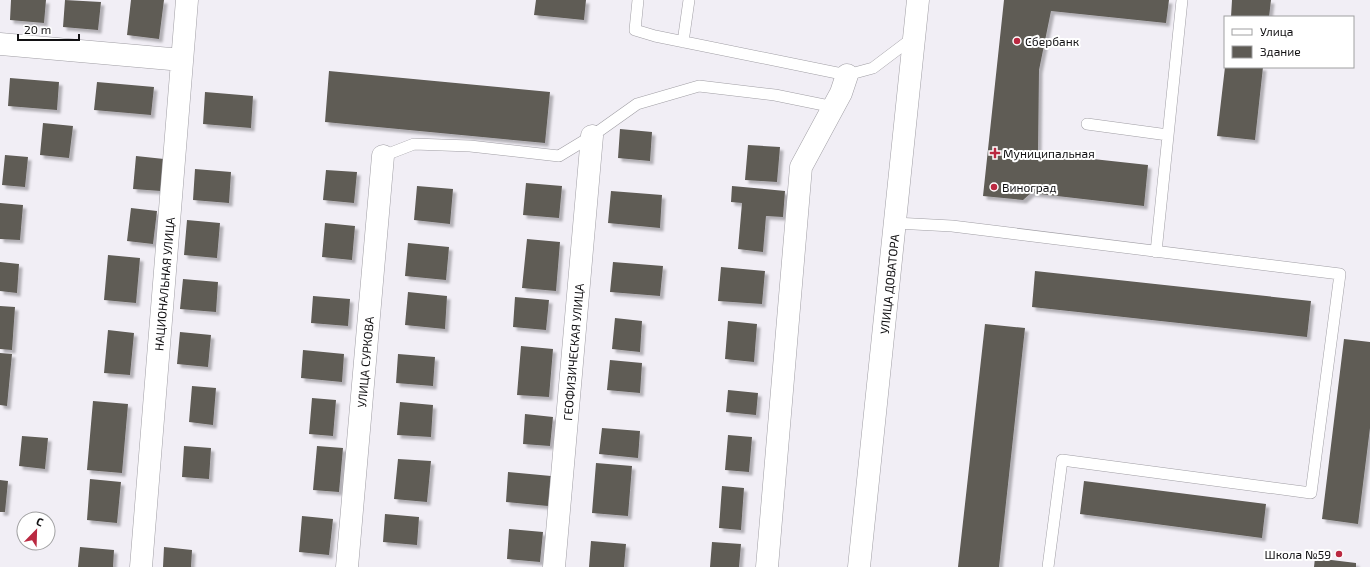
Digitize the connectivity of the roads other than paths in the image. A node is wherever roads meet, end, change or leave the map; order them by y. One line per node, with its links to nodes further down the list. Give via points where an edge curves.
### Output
1 (187, 0): 9 (street, НАЦИОНАЛЬНАЯ УЛИЦА)
2 (638, 0): 7 (lane, via 635,30)
3 (689, 0): 7 (lane)
4 (918, 0): 6 (street, УЛИЦА ДОВАТОРА)
5 (1182, 0): 13 (lane)
6 (914, 37): 10 (lane, via 873,68); 16 (street, УЛИЦА ДОВАТОРА)
7 (683, 42): 10 (lane)
8 (0, 44): 9 (street)
9 (182, 60): 18 (street, НАЦИОНАЛЬНАЯ УЛИЦА)
10 (847, 75): 11 (street)
11 (834, 107): 14 (lane, via 776,95 699,86 637,104); 21 (street, via 801,167)
12 (1087, 124): 13 (lane)
13 (1168, 135): 17 (lane)
14 (592, 136): 15 (lane, via 559,156 470,146 414,144); 20 (street, ГЕОФИЗИЧЕСКАЯ УЛИЦА)
15 (383, 156): 19 (street, УЛИЦА СУРКОВА)
16 (895, 222): 17 (lane, via 952,226); 22 (street, УЛИЦА ДОВАТОРА)
17 (1156, 252): 23 (lane, via 1340,274 1311,493 1062,460)
18 (141, 567)
19 (347, 567)
20 (554, 567)
21 (767, 567)
22 (859, 567)
23 (1048, 567)

